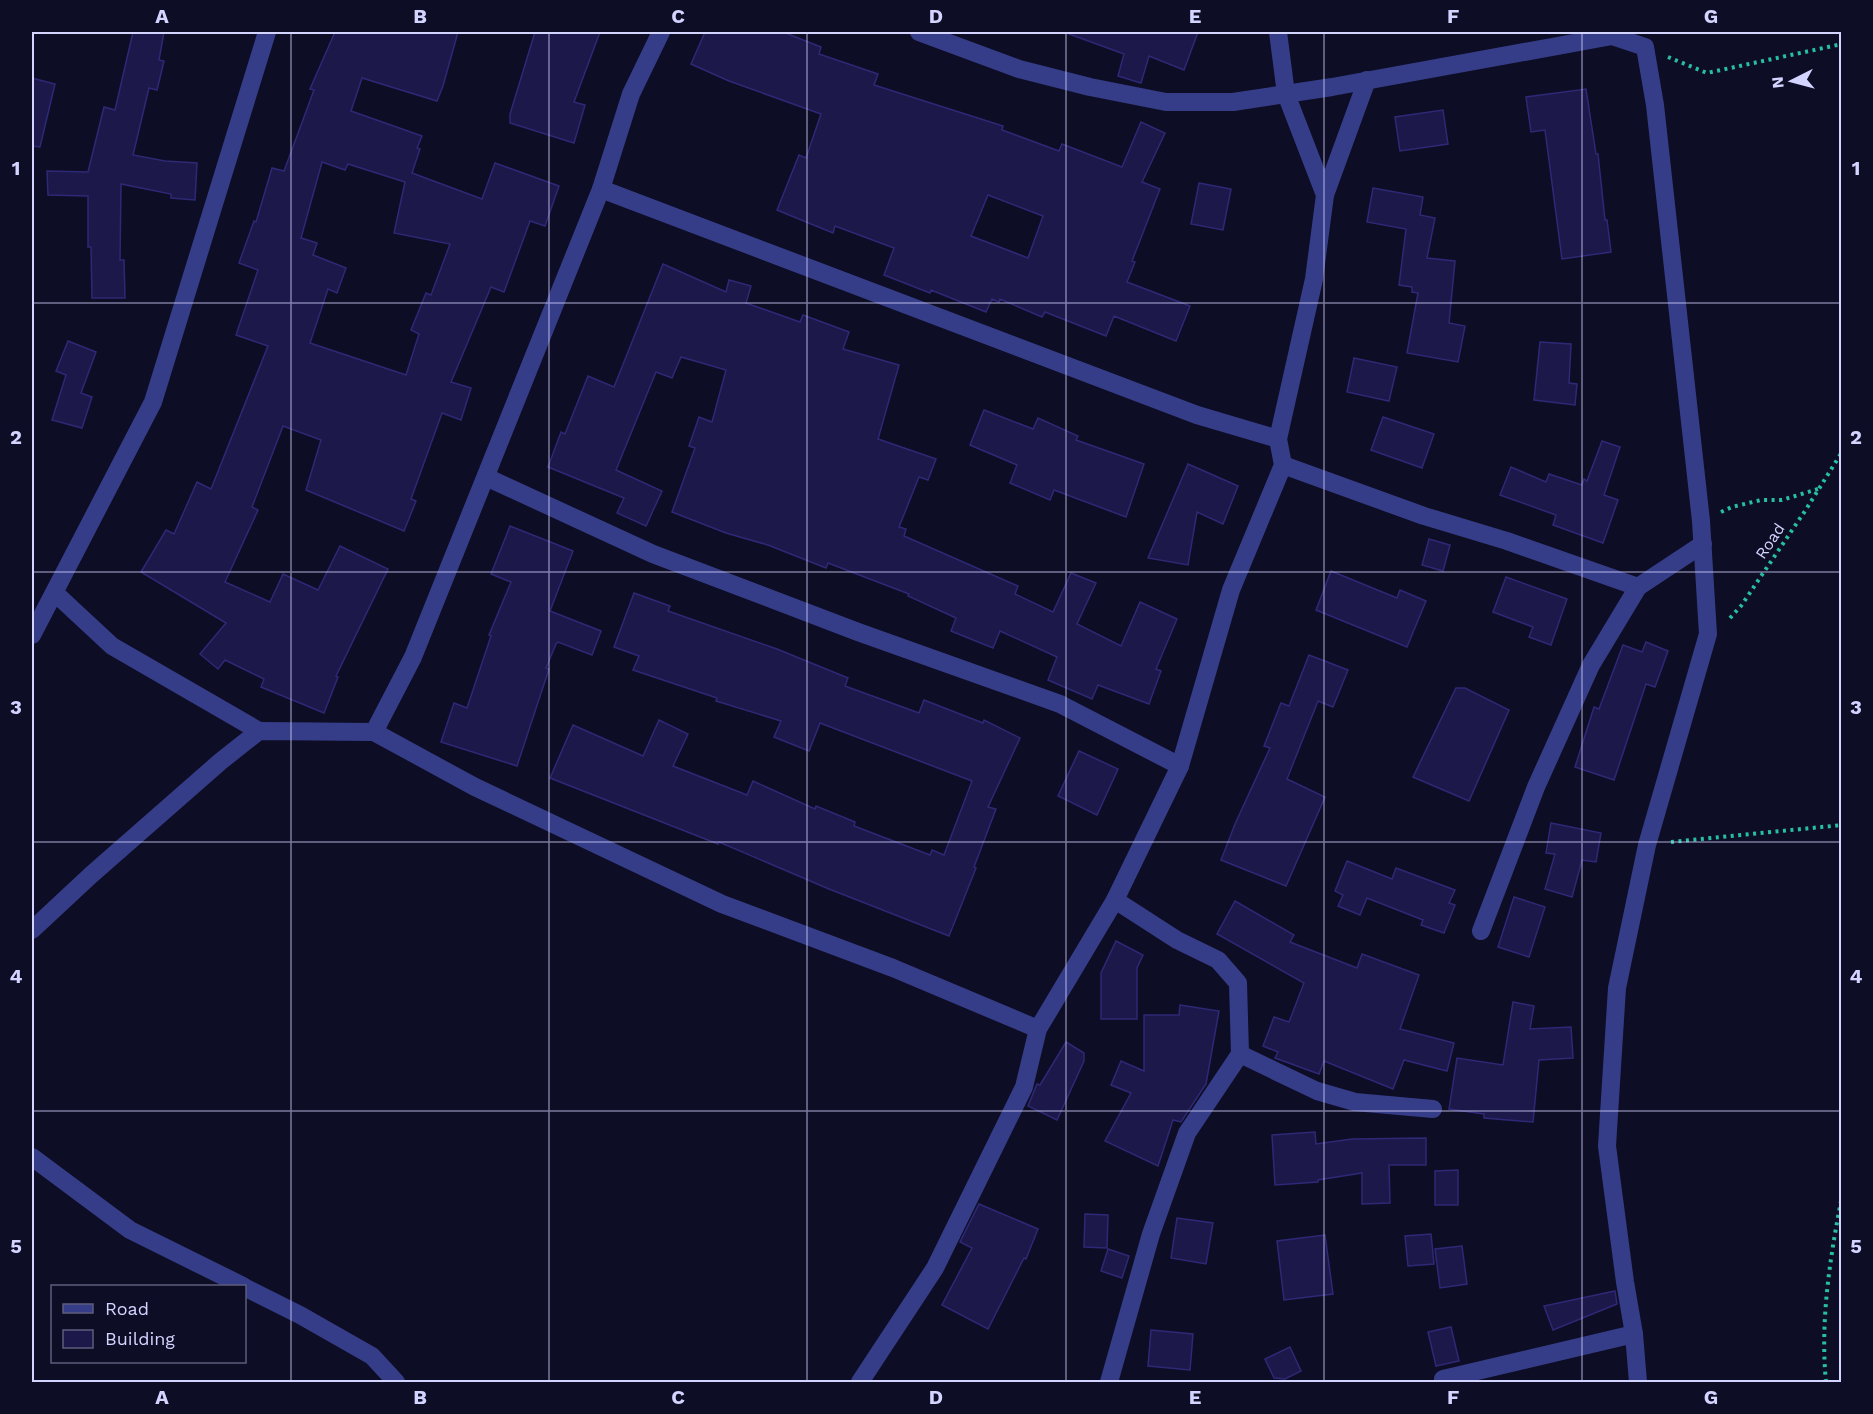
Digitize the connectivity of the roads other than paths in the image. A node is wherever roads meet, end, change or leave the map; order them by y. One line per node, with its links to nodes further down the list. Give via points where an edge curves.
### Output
1 (267, 32): 15 (street, via 153,402)
2 (661, 32): 8 (street, via 631,94)
3 (919, 32): 7 (street, via 1019,69 1166,102 1233,102)
4 (1278, 32): 7 (street)
5 (1611, 34): 6 (street); 13 (street, via 1645,48 1655,105)
6 (1367, 80): 7 (street); 9 (street)
7 (1286, 94): 9 (street)
8 (601, 189): 10 (street, via 1197,415); 12 (street)
9 (1324, 195): 10 (street, via 1314,279)
10 (1278, 440): 11 (street)
11 (1283, 465): 14 (street); 19 (street, via 1231,590)
12 (486, 477): 18 (street, via 413,657); 19 (street, via 653,554 1060,704)
13 (1703, 544): 14 (street); 29 (street, via 1708,634 1647,845 1617,988 1607,1146)
14 (1638, 587): 22 (street, via 1591,665 1536,788)
15 (55, 592): 16 (street); 17 (street, via 112,646)
16 (32, 635)
17 (258, 731): 18 (street); 21 (street)
18 (374, 732): 23 (street, via 475,788 722,904 893,968)
19 (1180, 766): 20 (street)
20 (1115, 900): 23 (street); 24 (street, via 1177,940 1218,960 1238,983)
21 (32, 930)
22 (1481, 931)
23 (1038, 1029): 32 (street, via 1024,1087 935,1268)
24 (1240, 1054): 25 (street, via 1317,1091 1355,1102); 33 (street, via 1187,1133 1151,1234)
25 (1433, 1109)
26 (32, 1157): 27 (street, via 130,1230)
27 (240, 1285)
28 (246, 1288): 31 (street, via 372,1356)
29 (1634, 1334): 30 (street); 34 (street)
30 (1443, 1379)
31 (396, 1383)
32 (860, 1383)
33 (1109, 1383)
34 (1638, 1383)

